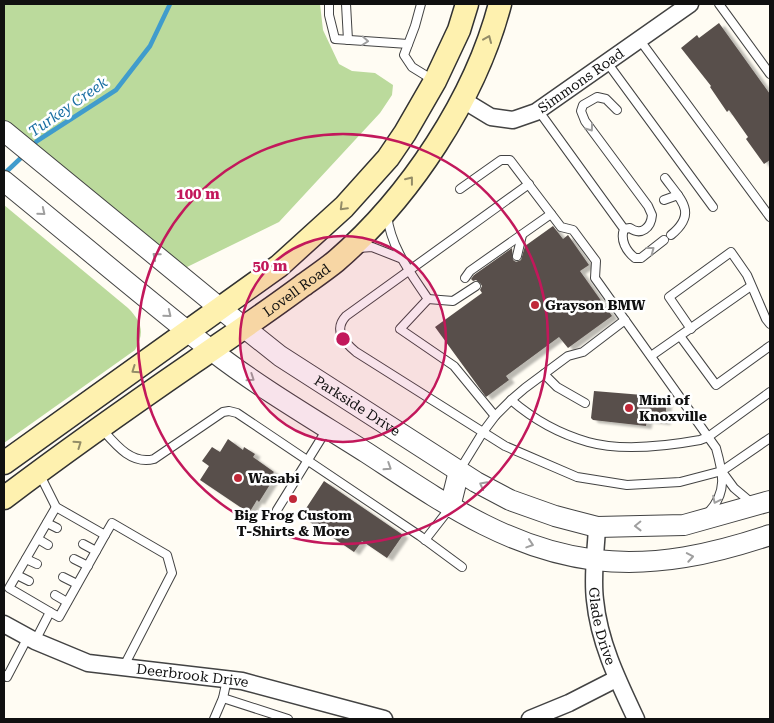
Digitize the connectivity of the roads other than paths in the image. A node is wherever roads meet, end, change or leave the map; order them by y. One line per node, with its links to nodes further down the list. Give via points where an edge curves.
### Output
1 (329, 4): 9 (lane, via 335,39)
2 (346, 4): 9 (lane)
3 (421, 4): 10 (lane)
4 (467, 4): 13 (main road, via 459,30)
5 (500, 4): 14 (main road, Lovell Road, one-way to 5)
6 (690, 4): 8 (street, Simmons Road)
7 (719, 4): 12 (lane)
8 (639, 39): 11 (street, Simmons Road); 27 (lane)
9 (348, 40): 10 (lane, one-way to 10)
10 (408, 44): 13 (lane, via 404,55 408,62)
11 (606, 61): 15 (street, Simmons Road); 24 (lane)
12 (770, 74)
13 (434, 81): 14 (main road); 38 (main road, one-way to 38, via 405,134 365,185 289,258)
14 (463, 100): 15 (street, Simmons Road, via 492,117 513,120); 25 (main road, Lovell Road, one-way to 14, via 415,175)
15 (538, 110): 28 (lane)
16 (617, 110): 23 (lane, one-way to 23, via 606,99 597,96 583,105 581,111)
17 (4, 131): 38 (street, Parkside Drive, one-way to 17)
18 (665, 178): 22 (lane)
19 (4, 181): 43 (street, one-way to 43)
20 (529, 184): 21 (lane, via 510,160 501,160); 26 (lane); 33 (lane)
21 (460, 189)
22 (678, 195): 23 (lane); 28 (lane, one-way to 22, via 622,240 631,255 641,258 682,226 686,217 685,207)
23 (648, 206): 28 (lane, via 652,220 647,228 642,232)
24 (713, 207)
25 (386, 210): 30 (main road, Lovell Road); 32 (lane, via 389,232)
26 (551, 214): 29 (lane); 39 (lane, via 561,227 573,230 596,261 595,278)
27 (770, 218)
28 (624, 229)
29 (522, 235): 31 (lane); 34 (lane, via 470,271)
30 (347, 250): 32 (lane, via 372,247); 41 (main road, Lovell Road)
31 (518, 256)
32 (400, 258): 33 (lane)
33 (409, 270): 37 (lane); 55 (lane, via 341,321 344,341 356,352)
34 (465, 278)
35 (476, 286): 37 (lane, via 453,301)
36 (751, 286): 40 (lane); 42 (lane); 42 (lane, via 730,252 669,297)
37 (428, 299): 52 (lane, via 400,329 454,366)
38 (220, 309): 41 (street, Parkside Drive); 43 (main road)
39 (625, 320): 47 (lane); 48 (lane, via 583,352 568,356)
40 (770, 324)
41 (244, 328): 46 (main road, Lovell Road); 60 (street, Parkside Drive, via 280,356)
42 (691, 329): 44 (lane)
43 (189, 331): 46 (street); 59 (main road, one-way to 59)
44 (680, 336): 45 (lane, via 716,385); 47 (lane)
45 (770, 346)
46 (212, 350): 53 (main road, Lovell Road); 54 (street, one-way to 54)
47 (650, 356): 56 (lane)
48 (544, 374): 50 (lane); 51 (lane, via 557,387)
49 (770, 392): 56 (lane)
50 (510, 400): 52 (lane); 56 (lane, via 543,423 590,443 641,446 678,444)
51 (585, 403)
52 (495, 416): 55 (lane)
53 (101, 428): 58 (lane, via 123,451 135,459 146,461 229,411); 62 (main road, Lovell Road, one-way to 53)
54 (328, 428): 58 (lane); 66 (street, one-way to 66)
55 (483, 432): 60 (lane); 61 (lane, via 505,446 577,476 627,485 680,482)
56 (708, 437): 61 (lane, via 716,448)
57 (770, 438): 61 (lane)
58 (308, 462): 67 (lane); 75 (lane)
59 (4, 463)
60 (459, 471): 66 (street); 70 (street, Parkside Drive, one-way to 60, via 510,500)
61 (722, 471): 64 (lane, via 734,488); 68 (lane, one-way to 68, via 723,483 716,502)
62 (38, 472): 63 (main road, Lovell Road); 65 (lane)
63 (4, 498)
64 (763, 503): 68 (street, Parkside Drive)
65 (56, 507): 69 (lane); 72 (lane)
66 (450, 507): 75 (lane); 81 (street, one-way to 81, via 502,534)
67 (277, 510)
68 (697, 522): 70 (street, Parkside Drive, one-way to 70)
69 (47, 523): 71 (lane); 74 (lane)
70 (597, 526): 81 (street, Glade Drive)
71 (57, 528)
72 (105, 535): 78 (lane); 94 (lane, via 112,523 167,555 172,573)
73 (770, 535): 81 (street, one-way to 73, via 686,558)
74 (38, 539): 77 (lane); 79 (lane)
75 (425, 540): 84 (lane)
76 (83, 544): 78 (lane)
77 (48, 545)
78 (96, 551): 83 (lane)
79 (26, 558): 82 (lane); 85 (lane)
80 (74, 559): 83 (lane)
81 (596, 560): 97 (street, Glade Drive, via 594,599)
82 (37, 564)
83 (88, 566): 88 (lane)
84 (462, 567)
85 (17, 575): 87 (lane); 91 (lane, via 9,588)
86 (63, 577): 88 (lane)
87 (29, 581)
88 (77, 584): 90 (lane)
89 (55, 596): 90 (lane)
90 (67, 602): 91 (lane, via 59,617)
91 (50, 612): 93 (lane)
92 (4, 624): 93 (street, Deerbrook Drive)
93 (31, 639): 94 (street, Deerbrook Drive, via 88,663); 95 (lane, via 7,677)
94 (123, 668): 96 (street, Deerbrook Drive)
95 (4, 675)
96 (227, 679): 98 (lane); 101 (street, Deerbrook Drive)
97 (616, 679): 102 (street); 103 (street, Glade Drive)
98 (223, 698): 99 (lane); 100 (lane)
99 (214, 719)
100 (288, 719)
101 (384, 719)
102 (530, 719)
103 (636, 719)

